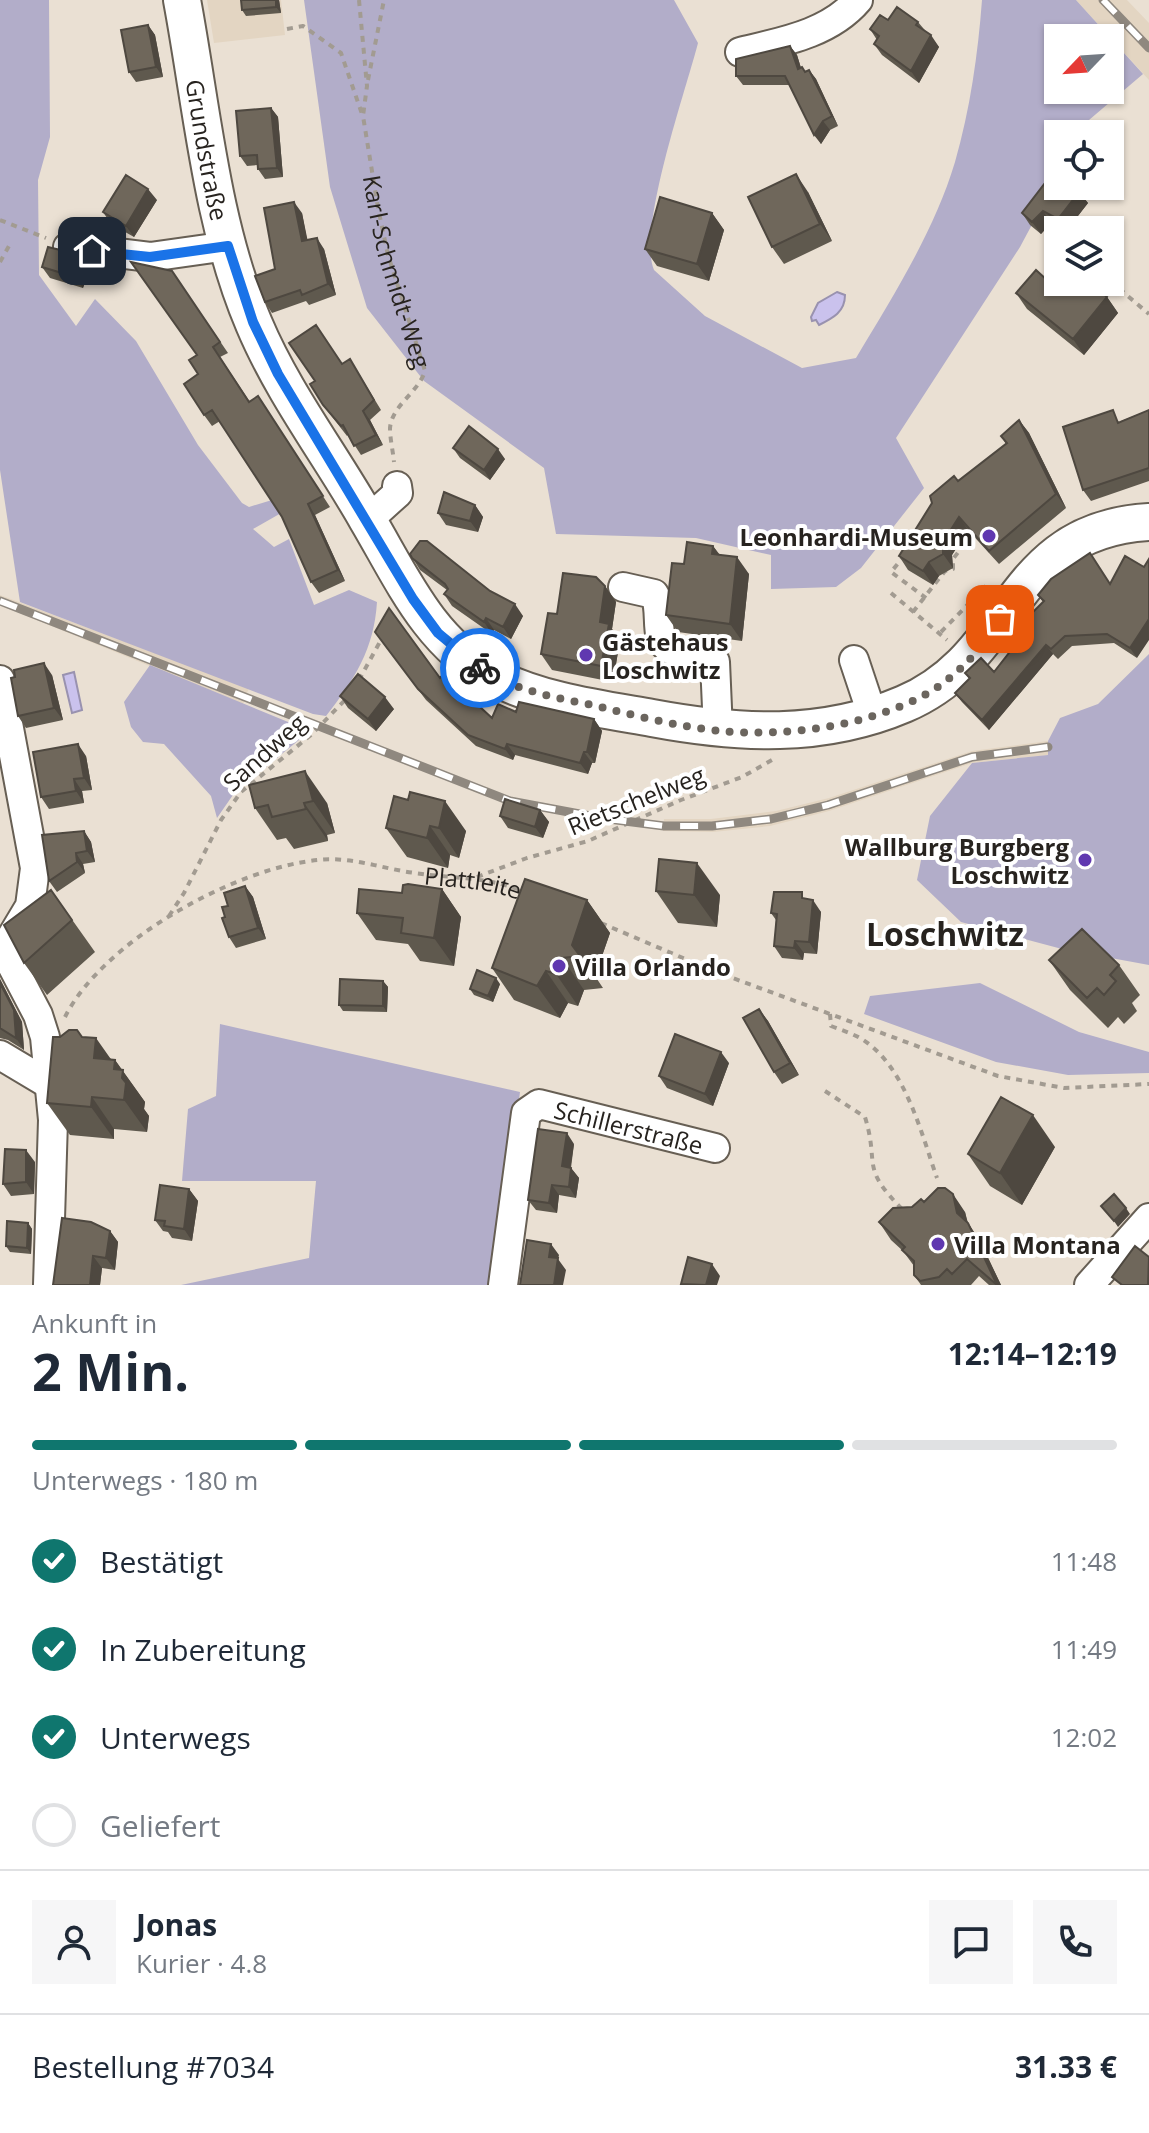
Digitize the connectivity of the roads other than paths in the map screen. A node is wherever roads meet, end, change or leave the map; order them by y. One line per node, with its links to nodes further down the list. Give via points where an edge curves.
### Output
1 (182, 0): 4 (main road, Grundstraße)
2 (858, 0): 3 (street, via 832,22 796,38)
3 (740, 52)
4 (228, 246): 5 (street, via 150,257); 7 (main road, Grundstraße, via 253,322 278,374)
5 (68, 247)
6 (397, 486): 7 (street, via 398,493)
7 (368, 520): 13 (main road, Grundstraße, via 438,633 491,675 543,694)
8 (1149, 522): 12 (main road, Grundstraße, via 1100,531 1049,558 1026,580 969,662 929,692)
9 (623, 587): 13 (street, via 654,594 661,639 669,649 715,662)
10 (854, 660): 12 (street)
11 (0, 680): 15 (street, via 35,868 30,906 6,954 42,1026)
12 (872, 714): 13 (main road, Grundstraße, via 787,730)
13 (718, 731)
14 (0, 1055): 15 (street)
15 (47, 1083): 18 (street, via 53,1120)
16 (715, 1148): 19 (street, Schillerstraße, via 539,1104 526,1113)
17 (1149, 1218): 20 (street)
18 (48, 1285)
19 (503, 1285)
20 (1089, 1285)

